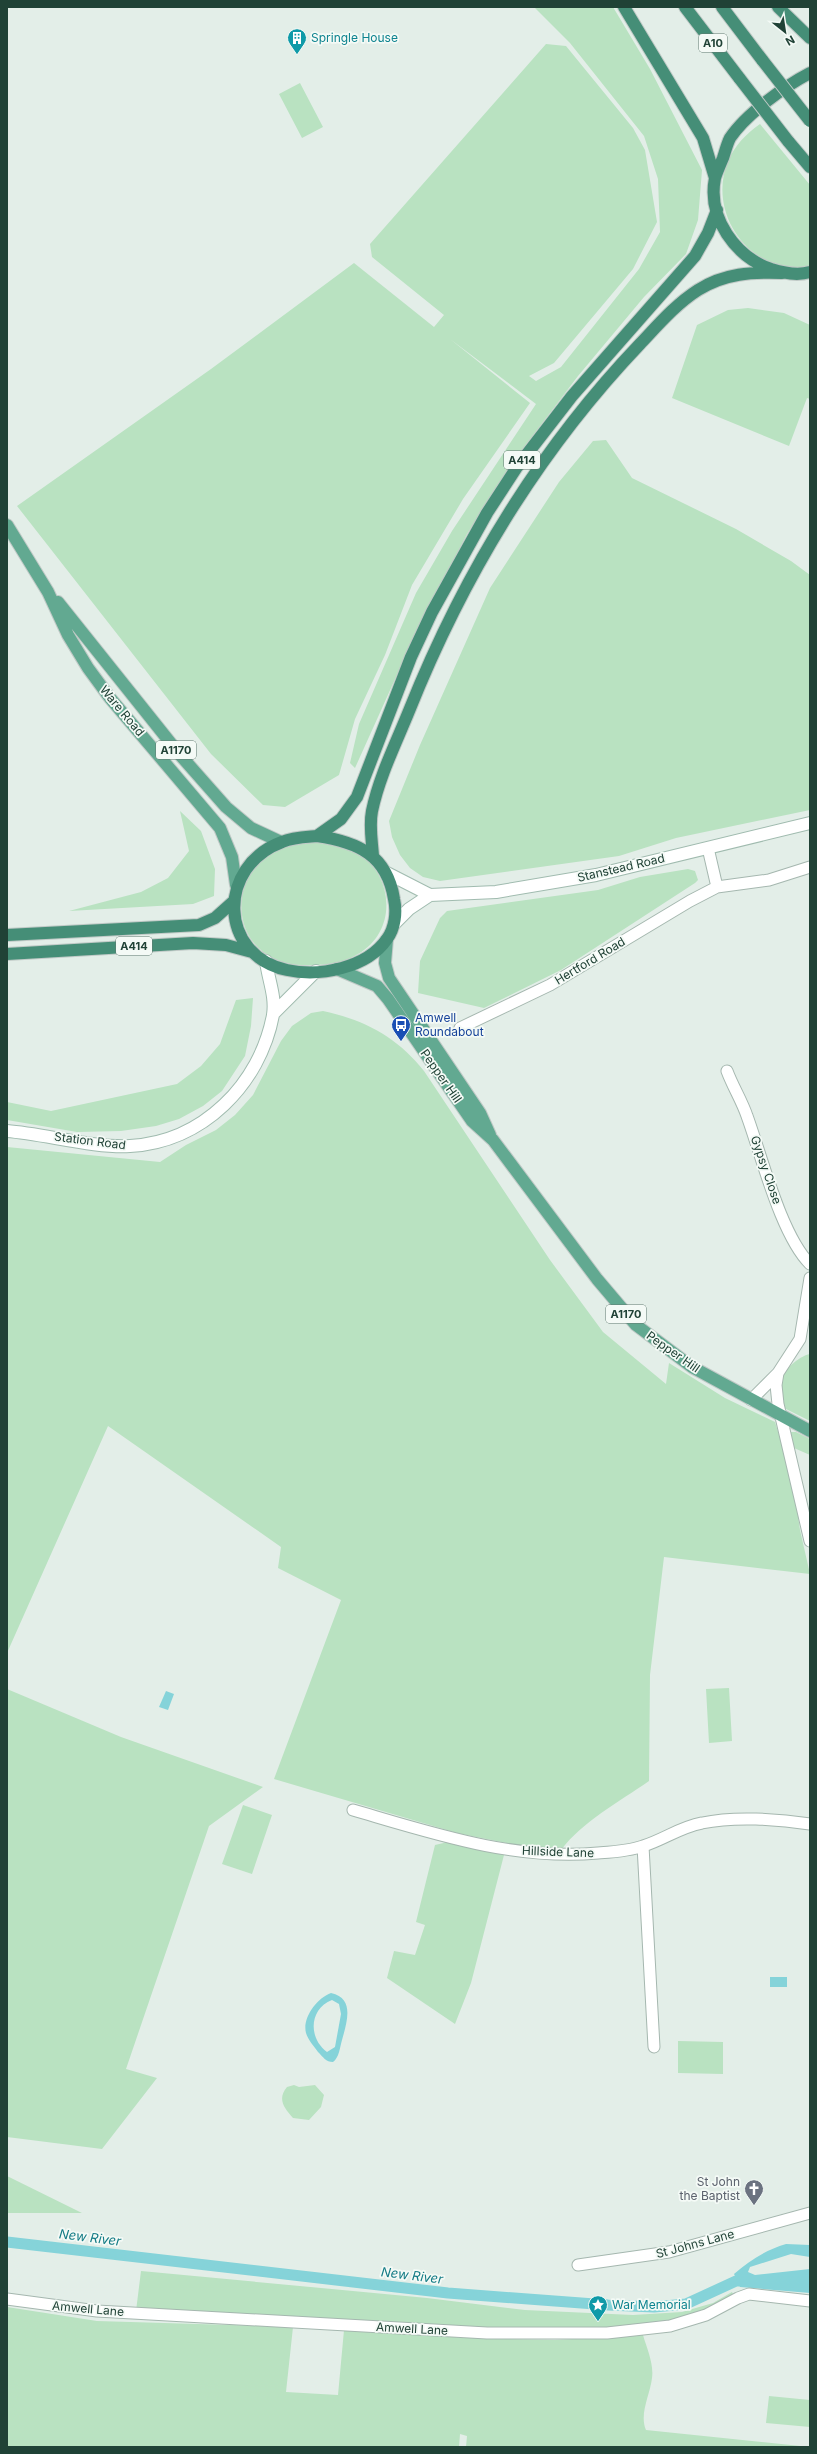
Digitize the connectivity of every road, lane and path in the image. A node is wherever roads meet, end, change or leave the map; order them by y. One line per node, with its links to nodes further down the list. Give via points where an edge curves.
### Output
1 (624, 7): 9 (highway, via 703,138)
2 (685, 7): 8 (highway, A10, bridge)
3 (722, 7): 7 (highway, A10, bridge)
4 (778, 7): 5 (highway)
5 (810, 38)
6 (810, 73): 9 (highway, via 798,79 749,117 730,139)
7 (810, 121)
8 (810, 167)
9 (715, 178): 10 (highway)
10 (717, 210): 11 (highway, via 728,237 742,254 759,265); 16 (highway, A414, via 695,256 572,396 517,467 487,513 432,612 411,657 354,801 341,819)
11 (782, 273): 12 (highway); 19 (highway, A414, via 735,274 712,283 688,297 624,362 547,456 485,552 429,661 375,798 370,824)
12 (807, 275)
13 (7, 525): 14 (main road, Ware Road / A1170)
14 (48, 592): 17 (main road, Ware Road / A1170, via 181,756 226,807 251,828); 22 (main road, Ware Road / A1170, via 68,635 101,686 220,828 232,857)
15 (810, 823): 18 (main road, Stanstead Road)
16 (317, 836): 17 (highway, via 298,837); 19 (highway, via 340,839 358,846)
17 (281, 842): 22 (highway, via 263,852 246,868)
18 (708, 848): 23 (street); 24 (main road, Stanstead Road, via 543,885 496,892)
19 (373, 856): 21 (highway)
20 (810, 867): 23 (street, Hertford Road, via 769,880)
21 (387, 873): 24 (main road, Stanstead Road); 26 (highway, via 396,906)
22 (236, 885): 25 (highway)
23 (717, 888): 35 (street, Hertford Road, via 550,985)
24 (430, 895): 26 (main road, via 409,909)
25 (234, 901): 27 (highway, A414, via 215,918 199,925); 29 (highway, via 240,935)
26 (394, 924): 28 (highway)
27 (7, 935)
28 (387, 939): 32 (highway, via 358,962); 38 (main road, Pepper Hill / A1170, via 384,954 390,978 480,1113)
29 (252, 952): 30 (highway, A414, via 226,945 193,942); 31 (highway)
30 (7, 954)
31 (266, 961): 33 (highway, via 287,970); 34 (main road, Station Road, via 273,988)
32 (336, 969): 33 (highway); 38 (main road, Pepper Hill / A1170, via 377,986 472,1121)
33 (316, 971): 34 (main road, Station Road)
34 (273, 1014): 37 (main road, Station Road, via 256,1064 250,1076 229,1102 203,1122 167,1140 130,1146)
35 (460, 1028)
36 (728, 1071): 39 (street, Gypsy Close, via 789,1235 801,1256)
37 (7, 1130)
38 (493, 1140): 43 (main road, Pepper Hill / A1170, via 597,1279 636,1325 692,1367)
39 (810, 1264)
40 (810, 1278): 41 (street)
41 (805, 1338): 42 (street)
42 (778, 1373): 43 (street); 44 (street, via 776,1385)
43 (751, 1400): 44 (main road, Pepper Hill / A1170)
44 (780, 1415): 45 (main road, Pepper Hill / A1170); 46 (street)
45 (810, 1431)
46 (810, 1541)
47 (353, 1810): 49 (street, Hillside Lane, via 500,1849 572,1855)
48 (810, 1824): 49 (street, Hillside Lane, via 773,1819 702,1822)
49 (643, 1846): 50 (street)
50 (654, 2047)
51 (810, 2213): 52 (street, St Johns Lane, via 669,2252)
52 (578, 2265)
53 (7, 2299): 54 (street, Amwell Lane, via 97,2311 487,2333 607,2333 670,2326 706,2315 749,2294)
54 (810, 2301)

